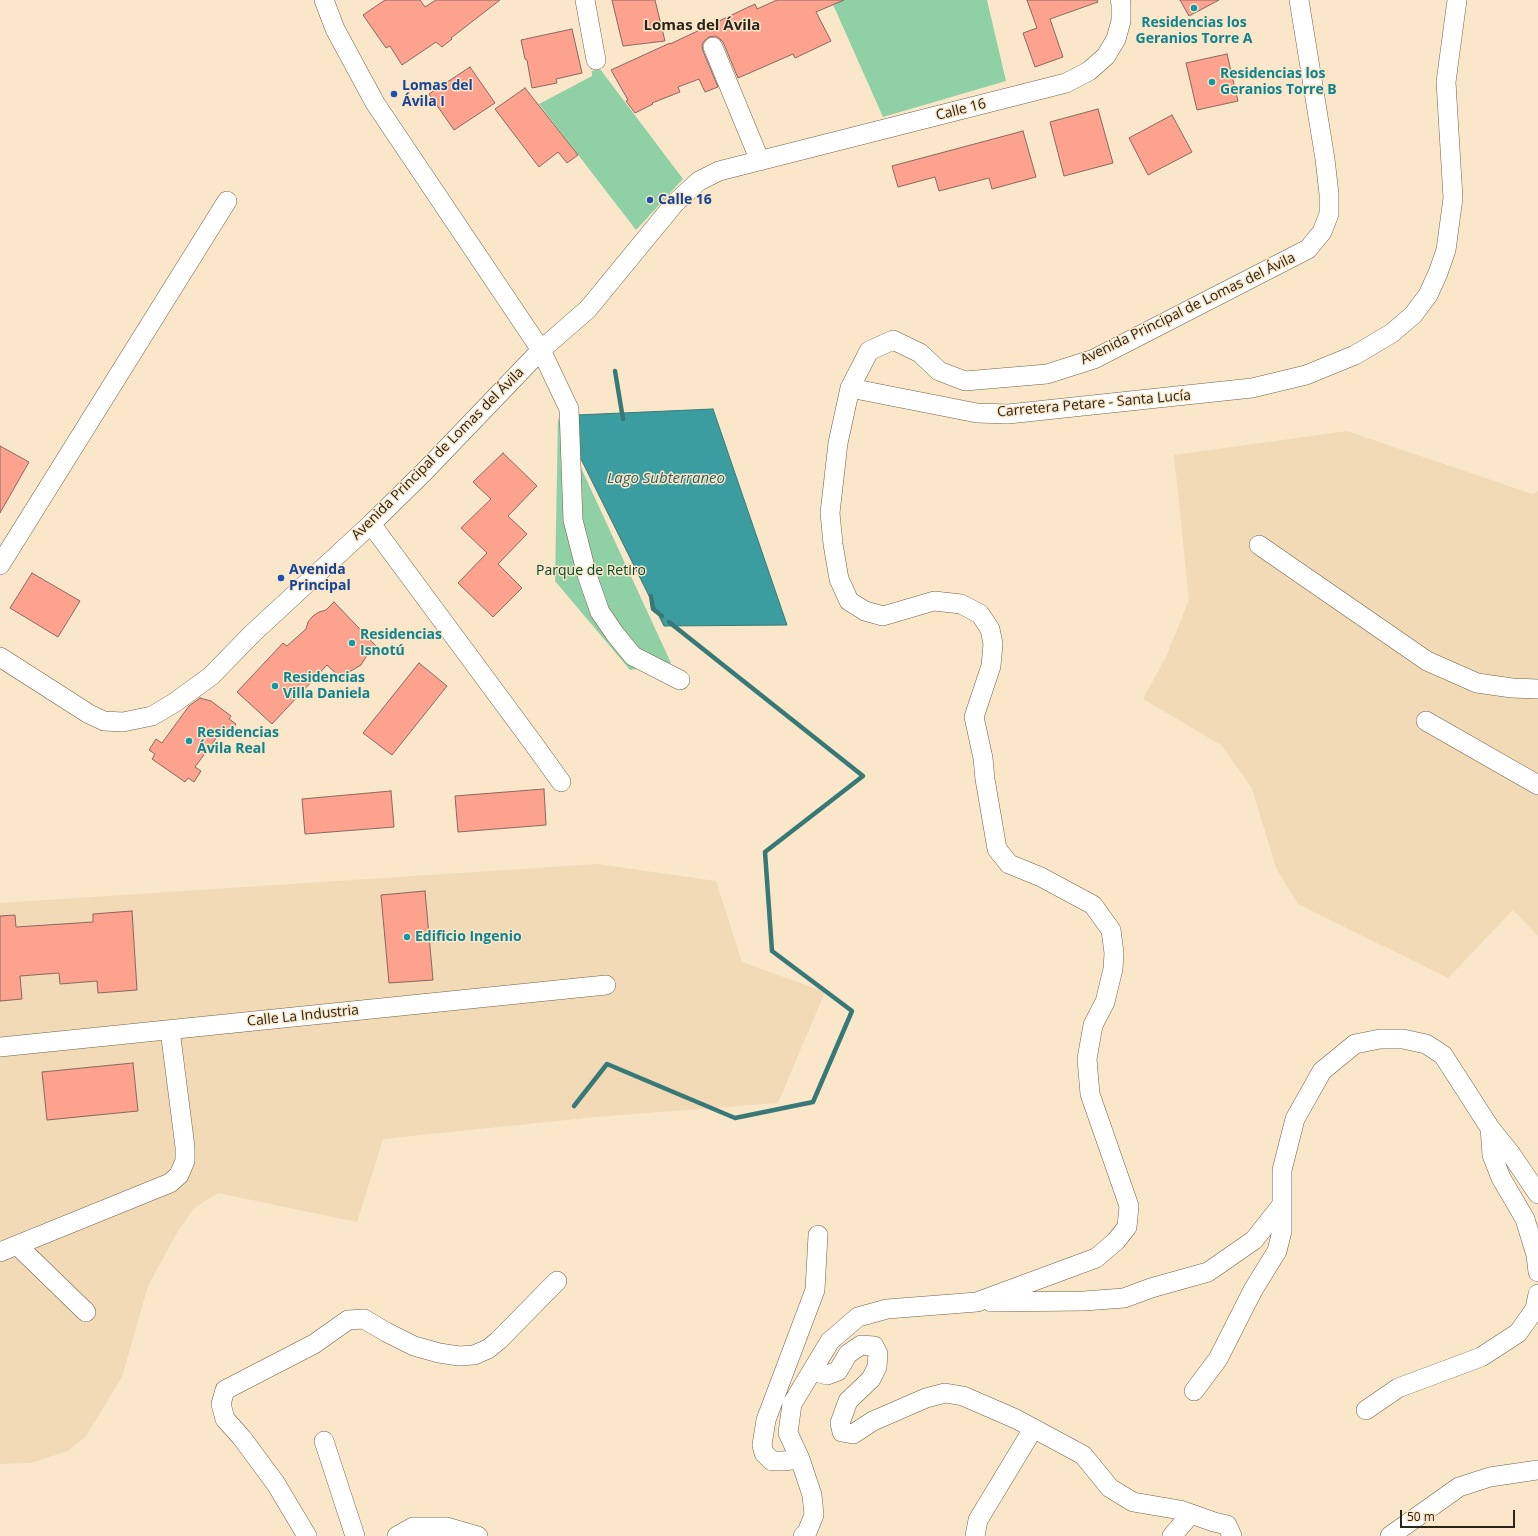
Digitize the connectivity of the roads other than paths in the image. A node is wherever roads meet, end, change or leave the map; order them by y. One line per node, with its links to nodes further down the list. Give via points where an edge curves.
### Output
1 (324, 0): 10 (street, via 334,29 375,103)
2 (584, 0): 7 (street)
3 (1120, 0): 8 (street, Calle 16, via 1121,21 1116,39 1106,56 1089,71 1066,83)
4 (1300, 0): 11 (street, Avenida Principal de Lomas del Ávila, via 1330,194 1329,214 1325,226 1308,249 1094,359 1047,374 965,382 939,371 920,353 893,340 869,351)
5 (1457, 0): 11 (street, Carretera Petare - Santa Lucía, via 1446,82 1453,198 1446,250 1428,295 1413,315 1392,333 1355,355 1306,375 1252,388 1016,413 977,413)
6 (713, 48): 8 (street)
7 (596, 60)
8 (760, 161): 10 (street, Calle 16, via 719,171 699,181 675,203 588,309)
9 (227, 200): 14 (street)
10 (541, 350): 12 (street, Avenida Principal de Lomas del Ávila); 16 (street, via 569,409 573,520 587,575 600,612 633,656)
11 (850, 388): 33 (street, via 838,443 830,513 839,579 849,601 883,616 934,601 961,604 980,614 990,629 993,644 991,666 974,718 997,849 1009,864 1041,877 1093,905 1110,930 1114,953 1113,969 1104,1002 1093,1025 1087,1059 1090,1094 1129,1206 1127,1227 1096,1258)
12 (371, 524): 15 (street, Avenida Principal de Lomas del Ávila, via 253,633 211,676 152,716 123,722 104,721); 19 (street)
13 (1258, 545): 17 (street, via 1427,661 1477,682)
14 (0, 565)
15 (0, 657)
16 (680, 680)
17 (1538, 689)
18 (1426, 720): 20 (street)
19 (560, 782)
20 (1538, 785)
21 (606, 985): 22 (street, Calle La Industria)
22 (170, 1030): 23 (street, Calle La Industria); 28 (street, via 185,1147 185,1161 179,1175 170,1183)
23 (0, 1047)
24 (1490, 1128): 25 (street); 26 (street, via 1443,1055 1426,1044 1403,1039 1380,1039 1355,1044 1322,1071 1295,1119 1282,1170); 30 (street, via 1492,1155 1501,1178 1525,1220 1536,1255)
25 (1538, 1194)
26 (1281, 1206): 33 (street, via 1254,1240 1208,1272 1124,1298); 36 (street, via 1282,1231 1277,1251 1253,1290 1218,1359)
27 (818, 1235): 40 (street, via 815,1290 766,1420 762,1445 764,1453 772,1461)
28 (17, 1245): 29 (street); 34 (street)
29 (0, 1252)
30 (1538, 1272)
31 (557, 1281): 43 (street, via 488,1350 474,1355 439,1353 414,1346 364,1319 348,1320 314,1344 225,1390 221,1404 225,1419 276,1484)
32 (1538, 1294): 37 (street, via 1535,1309 1518,1333 1482,1357 1398,1388)
33 (977, 1302): 35 (street, via 887,1309 858,1317 830,1341)
34 (86, 1312)
35 (813, 1370): 38 (street, via 827,1375 838,1371 848,1354 861,1345 874,1346 878,1354 877,1367 871,1379 848,1401 840,1423 842,1432 853,1434 872,1421 926,1398 945,1393 963,1396 1016,1419); 40 (street, via 792,1404 788,1433)
36 (1194, 1391)
37 (1366, 1410)
38 (1032, 1429): 42 (street, via 1083,1455 1110,1488 1133,1502 1180,1510); 48 (street, via 978,1520)
39 (324, 1441): 44 (street)
40 (800, 1459): 47 (street, via 812,1495 814,1516 807,1532)
41 (1538, 1470): 51 (street, via 1490,1478 1459,1487)
42 (1190, 1515): 49 (street); 50 (street, via 1227,1525)
43 (307, 1536)
44 (355, 1536)
45 (397, 1536): 46 (street, via 413,1527 447,1527)
46 (478, 1536)
47 (802, 1536)
48 (975, 1536)
49 (1172, 1536)
50 (1232, 1536)
51 (1390, 1536)

